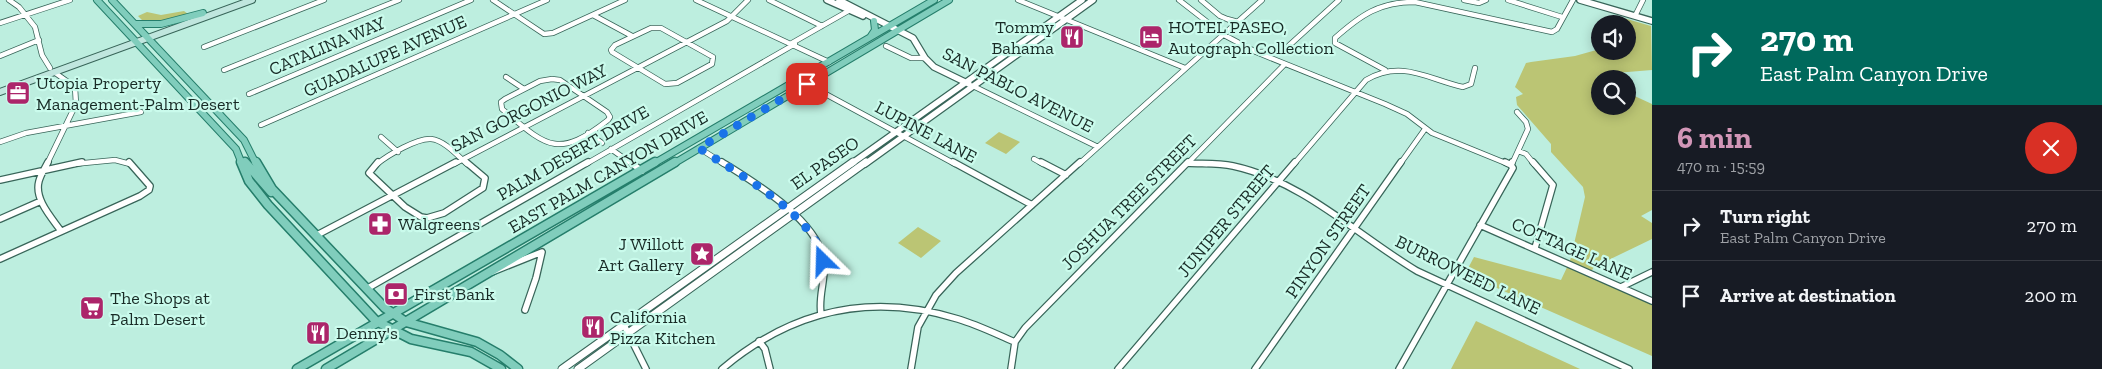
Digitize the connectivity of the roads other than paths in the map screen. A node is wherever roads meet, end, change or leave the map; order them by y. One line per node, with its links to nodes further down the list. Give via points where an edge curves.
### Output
1 (10, 0): 36 (street)
2 (70, 0): 36 (street)
3 (97, 0): 57 (main road)
4 (112, 0): 48 (main road)
5 (238, 0): 34 (main road)
6 (252, 0): 53 (main road)
7 (324, 0): 60 (street)
8 (399, 0): 75 (street)
9 (471, 0): 85 (street, CATALINA WAY)
10 (493, 0): 35 (street)
11 (547, 0): 35 (street, GUADALUPE AVENUE)
12 (625, 0): 37 (street)
13 (696, 0): 42 (street)
14 (748, 0): 42 (street, SAN GORGONIO WAY)
15 (769, 0): 49 (street)
16 (827, 0): 32 (street, SAN PABLO AVENUE)
17 (934, 0): 50 (main road, EAST PALM CANYON DRIVE)
18 (950, 0): 51 (main road, EAST PALM CANYON DRIVE)
19 (1018, 0): 43 (street)
20 (1082, 0): 43 (street, EL PASEO)
21 (1093, 0): 43 (street, EL PASEO)
22 (1179, 0): 52 (street)
23 (1201, 0): 47 (street, via 1220,16)
24 (1262, 0): 47 (street)
25 (1339, 0): 65 (street, via 1288,48)
26 (1464, 0): 27 (street, via 1479,3)
27 (1486, 0)
28 (1508, 0): 41 (street)
29 (1572, 0): 41 (street)
30 (1580, 0): 38 (street)
31 (1643, 0): 39 (street)
32 (839, 1): 33 (street, SAN PABLO AVENUE); 50 (street, SAN PABLO AVENUE)
33 (850, 10): 44 (street, SAN PABLO AVENUE); 49 (street, PALM DESERT DRIVE)
34 (203, 13): 48 (main road, via 160,25); 53 (main road)
35 (514, 14): 37 (street, via 544,34); 90 (street, GUADALUPE AVENUE)
36 (26, 15): 46 (street); 56 (street)
37 (593, 15): 54 (street)
38 (1632, 15)
39 (1636, 15)
40 (1636, 16): 45 (street)
41 (1562, 17): 76 (street, via 1554,31 1548,32 1415,2 1379,5 1356,17 1335,38 1335,43)
42 (731, 18): 58 (street, SAN GORGONIO WAY); 59 (street)
43 (1062, 19): 62 (street, EL PASEO); 63 (street, EL PASEO); 72 (street)
44 (874, 21): 50 (street, SAN PABLO AVENUE); 55 (main road, via 875,30)
45 (1652, 21)
46 (0, 23)
47 (1237, 23): 52 (street)
48 (134, 24): 53 (main road)
49 (822, 26): 59 (street, PALM DESERT DRIVE)
50 (889, 26): 51 (street, SAN PABLO AVENUE); 55 (main road, EAST PALM CANYON DRIVE)
51 (898, 30): 68 (street, SAN PABLO AVENUE, via 919,43); 79 (main road, EAST PALM CANYON DRIVE)
52 (1224, 35): 65 (street); 72 (street)
53 (145, 36): 57 (main road); 95 (main road)
54 (632, 36): 58 (street, via 656,28); 71 (street, via 611,50)
55 (871, 36): 69 (main road, EAST PALM CANYON DRIVE)
56 (39, 40): 67 (street); 74 (street, via 42,55)
57 (135, 40): 74 (main road); 74 (main road); 92 (main road)
58 (686, 42): 71 (street, SAN GORGONIO WAY); 71 (street, via 713,57 712,64 671,84 660,82)
59 (793, 44): 69 (street); 104 (street, PALM DESERT DRIVE)
60 (204, 46)
61 (886, 46): 68 (street, SAN PABLO AVENUE, via 911,58)
62 (1015, 48): 63 (street); 64 (street, EL PASEO)
63 (1022, 51): 66 (street, EL PASEO)
64 (1009, 52): 66 (street); 78 (street, EL PASEO)
65 (1256, 52): 70 (street)
66 (1015, 55): 80 (street, EL PASEO)
67 (0, 56)
68 (925, 58): 78 (street, SAN PABLO AVENUE)
69 (828, 62): 89 (main road, EAST PALM CANYON DRIVE)
70 (1285, 64): 84 (street); 110 (street, JOSHUA TREE STREET)
71 (637, 68): 86 (street, SAN GORGONIO WAY)
72 (1185, 68): 102 (street)
73 (1475, 68): 76 (street, via 1471,84 1463,87 1407,70)
74 (52, 70): 81 (main road); 83 (main road); 91 (street, via 75,87 76,104)
75 (224, 70)
76 (1386, 70): 84 (street, JUNIPER STREET, via 1372,75)
77 (506, 77): 82 (street)
78 (966, 83): 80 (street, SAN PABLO AVENUE); 96 (street, EL PASEO)
79 (807, 84): 96 (street, LUPINE LANE); 103 (main road, EAST PALM CANYON DRIVE)
80 (973, 86): 98 (street, EL PASEO); 102 (street, SAN PABLO AVENUE)
81 (0, 87)
82 (524, 89): 86 (street, via 544,80 556,79); 93 (street, via 505,99 500,106)
83 (0, 92)
84 (1355, 92): 94 (street, via 1407,114); 116 (street, JUNIPER STREET)
85 (249, 94)
86 (583, 96): 93 (street, SAN GORGONIO WAY); 97 (street, via 610,117)
87 (141, 112): 91 (street)
88 (1517, 112): 105 (street, via 1528,129)
89 (737, 115): 103 (main road, via 697,143); 113 (main road, EAST PALM CANYON DRIVE)
90 (261, 125)
91 (67, 126): 100 (street, via 26,133); 112 (street)
92 (214, 126): 95 (main road, via 220,125 228,133); 109 (main road, via 236,149)
93 (525, 126): 97 (street, via 548,143 558,145); 107 (street, SAN GORGONIO WAY)
94 (1425, 129): 111 (street); 126 (street, PINYON STREET)
95 (237, 132): 117 (main road, via 249,147 263,177)
96 (896, 132): 98 (street, LUPINE LANE); 122 (street, EL PASEO)
97 (588, 133): 101 (street)
98 (904, 136): 121 (street, LUPINE LANE); 123 (street, EL PASEO)
99 (381, 137): 106 (street)
100 (0, 142)
101 (602, 143)
102 (1098, 147): 114 (street)
103 (699, 148): 119 (main road, EAST PALM CANYON DRIVE); 122 (street)
104 (611, 149): 113 (street); 135 (street, PALM DESERT DRIVE)
105 (1518, 151): 111 (street); 129 (street, via 1526,154 1553,185)
106 (398, 152): 107 (street, via 430,139 440,142); 118 (street, via 373,165 369,174)
107 (461, 159): 118 (street, SAN GORGONIO WAY); 118 (street, via 485,178 485,187 438,215 425,218 415,215)
108 (1034, 159): 114 (street)
109 (241, 161): 117 (main road, via 250,164 261,184); 142 (main road, via 249,181 268,205)
110 (1187, 163): 116 (street, BURROWEED LANE, via 1234,166); 147 (street, JOSHUA TREE STREET)
111 (1511, 165): 125 (street, via 1513,168)
112 (45, 170): 115 (street); 120 (street, via 38,181); 127 (street, via 109,158 128,162 150,186 140,196)
113 (642, 171): 119 (main road, via 642,177); 139 (main road, EAST PALM CANYON DRIVE)
114 (1066, 176): 121 (street)
115 (0, 180)
116 (1277, 182): 126 (street, BURROWEED LANE, via 1313,200); 159 (street, JUNIPER STREET)
117 (277, 194): 128 (main road)
118 (392, 195): 128 (street, SAN GORGONIO WAY)
119 (610, 200): 132 (main road, EAST PALM CANYON DRIVE)
120 (41, 201): 124 (street); 127 (street)
121 (1032, 205): 138 (street, via 956,273)
122 (788, 208): 123 (street); 143 (street, EL PASEO)
123 (795, 214): 140 (street, via 822,253); 145 (street, EL PASEO)
124 (0, 219)
125 (1480, 225): 129 (street, COTTAGE LANE); 133 (street)
126 (1354, 230): 133 (street, BURROWEED LANE, via 1397,260); 160 (street, PINYON STREET)
127 (61, 231): 130 (street)
128 (317, 234): 135 (main road)
129 (1535, 248): 134 (street, COTTAGE LANE)
130 (0, 259)
131 (1652, 272): 134 (street)
132 (488, 273): 137 (street, via 542,252); 141 (main road, EAST PALM CANYON DRIVE)
133 (1446, 284): 161 (street); 162 (street, BURROWEED LANE)
134 (1621, 287): 136 (street, COTTAGE LANE)
135 (368, 288): 139 (main road, via 385,308)
136 (1652, 301)
137 (525, 310)
138 (924, 311): 140 (street, via 882,307); 147 (street, via 951,317); 157 (street)
139 (395, 314): 141 (main road); 142 (main road, EAST PALM CANYON DRIVE)
140 (821, 314): 146 (street)
141 (406, 322): 144 (main road, EAST PALM CANYON DRIVE); 151 (main road, via 476,342)
142 (379, 323): 144 (main road); 148 (main road, EAST PALM CANYON DRIVE)
143 (624, 325): 145 (street); 152 (street, EL PASEO)
144 (392, 331): 149 (main road, EAST PALM CANYON DRIVE); 150 (main road, via 422,342 471,352)
145 (628, 334): 153 (street, EL PASEO); 154 (street)
146 (759, 341): 155 (street); 156 (street, via 765,349)
147 (1015, 342): 158 (street, JOSHUA TREE STREET)
148 (297, 369)
149 (326, 369)
150 (501, 369)
151 (518, 369)
152 (562, 369)
153 (578, 369)
154 (646, 369)
155 (722, 369)
156 (770, 369)
157 (911, 369)
158 (1011, 369)
159 (1118, 369)
160 (1255, 369)
161 (1399, 369)
162 (1629, 369)

